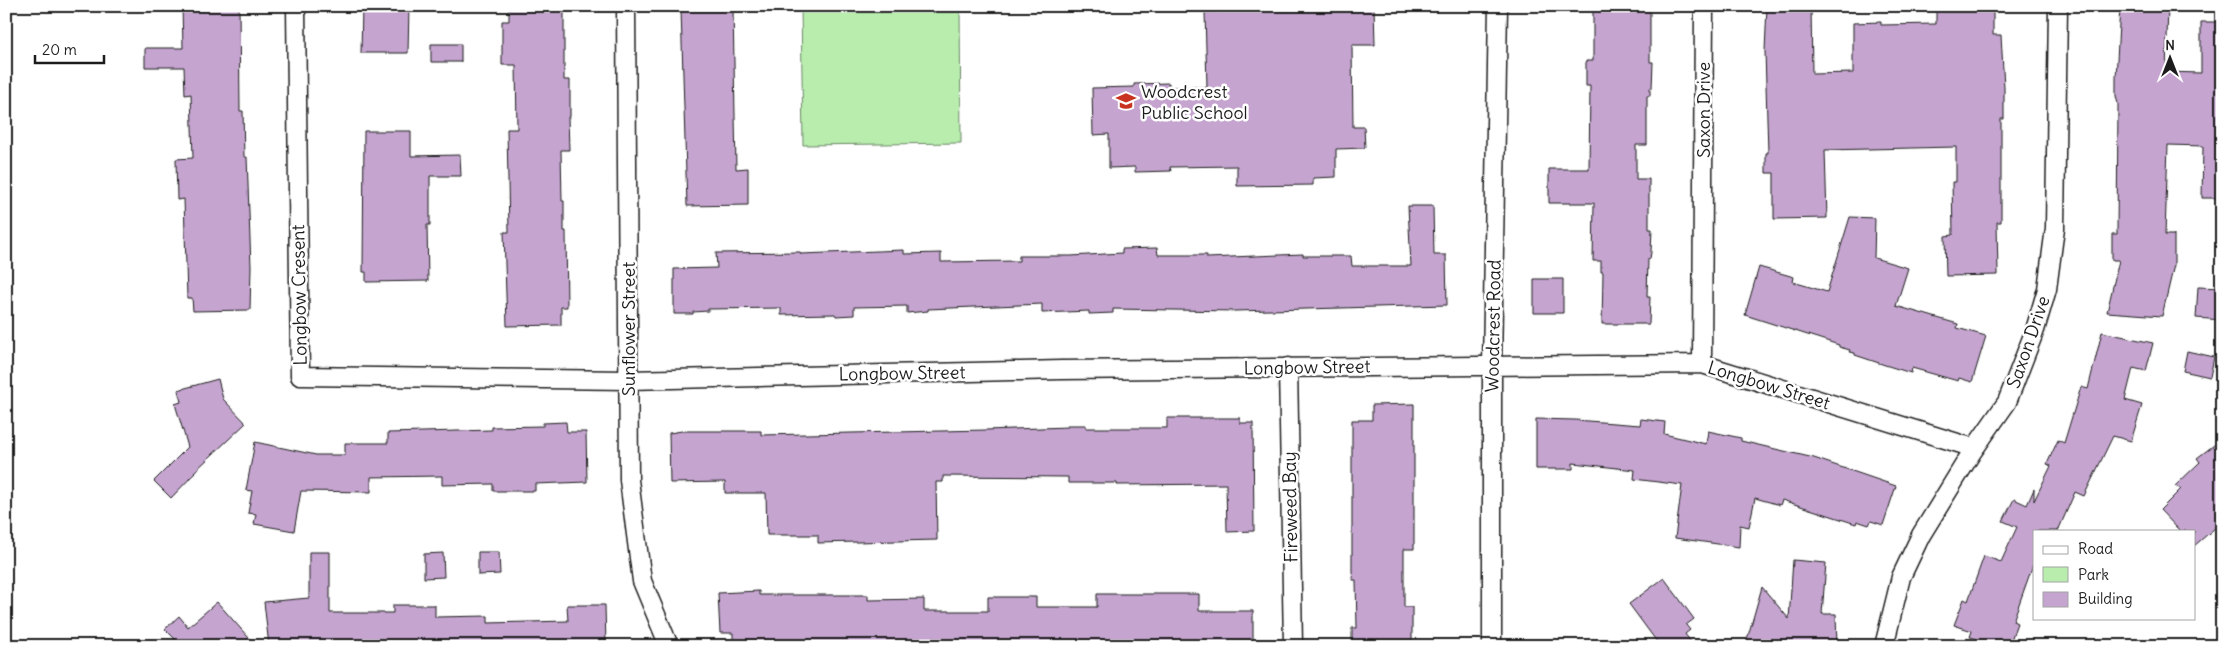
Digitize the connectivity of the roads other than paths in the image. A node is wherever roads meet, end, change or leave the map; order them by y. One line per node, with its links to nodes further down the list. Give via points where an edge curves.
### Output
1 (296, 6): 9 (street, Longbow Cresent, via 300,376)
2 (626, 6): 9 (street, Sunflower Street)
3 (1498, 6): 7 (street, Woodcrest Road)
4 (1704, 6): 6 (street, Saxon Drive)
5 (2058, 6): 10 (street, Saxon Drive, via 2055,228 2047,289 2007,402)
6 (1702, 364): 7 (street, Longbow Street); 10 (street, Longbow Street)
7 (1492, 366): 8 (street, Longbow Street); 13 (street, Woodcrest Road)
8 (1288, 367): 9 (street, Longbow Street); 12 (street, Fireweed Bay)
9 (628, 380): 11 (street, Sunflower Street, via 629,480 642,581)
10 (1974, 448): 14 (street, Saxon Drive, via 1921,535 1901,577)
11 (669, 646)
12 (1293, 646)
13 (1492, 646)
14 (1884, 646)

